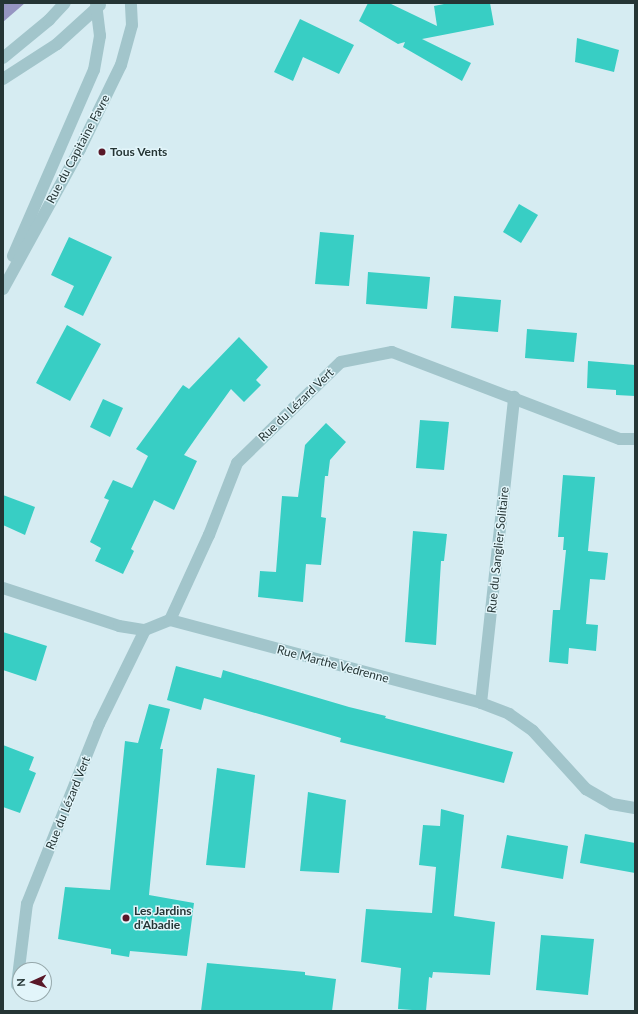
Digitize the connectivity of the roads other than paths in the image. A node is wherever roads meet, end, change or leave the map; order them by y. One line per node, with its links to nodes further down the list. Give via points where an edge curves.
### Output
1 (65, 3): 4 (street, via 49,20)
2 (131, 3): 7 (street, Rue du Capitaine Favre, via 132,25 121,66 80,149)
3 (99, 5): 5 (street, via 57,44); 6 (street, Rue du Capitaine Favre, via 100,36 94,70)
4 (3, 58)
5 (3, 80)
6 (3, 279)
7 (3, 289)
8 (514, 397): 9 (street, Rue du Lézard Vert, via 620,440); 11 (street, Rue du Lézard Vert, via 392,352 341,362 237,463 209,535); 13 (street, Rue du Sanglier Solitaire)
9 (635, 439)
10 (3, 588): 12 (street, via 119,626)
11 (170, 620): 12 (street); 13 (street, Rue Marthe Vedrenne)
12 (145, 630): 15 (street, Rue du Lézard Vert, via 99,724 27,904)
13 (481, 703): 14 (street, Rue Marthe Vedrenne, via 509,714 533,731 586,789 612,804)
14 (635, 808)
15 (20, 962)

